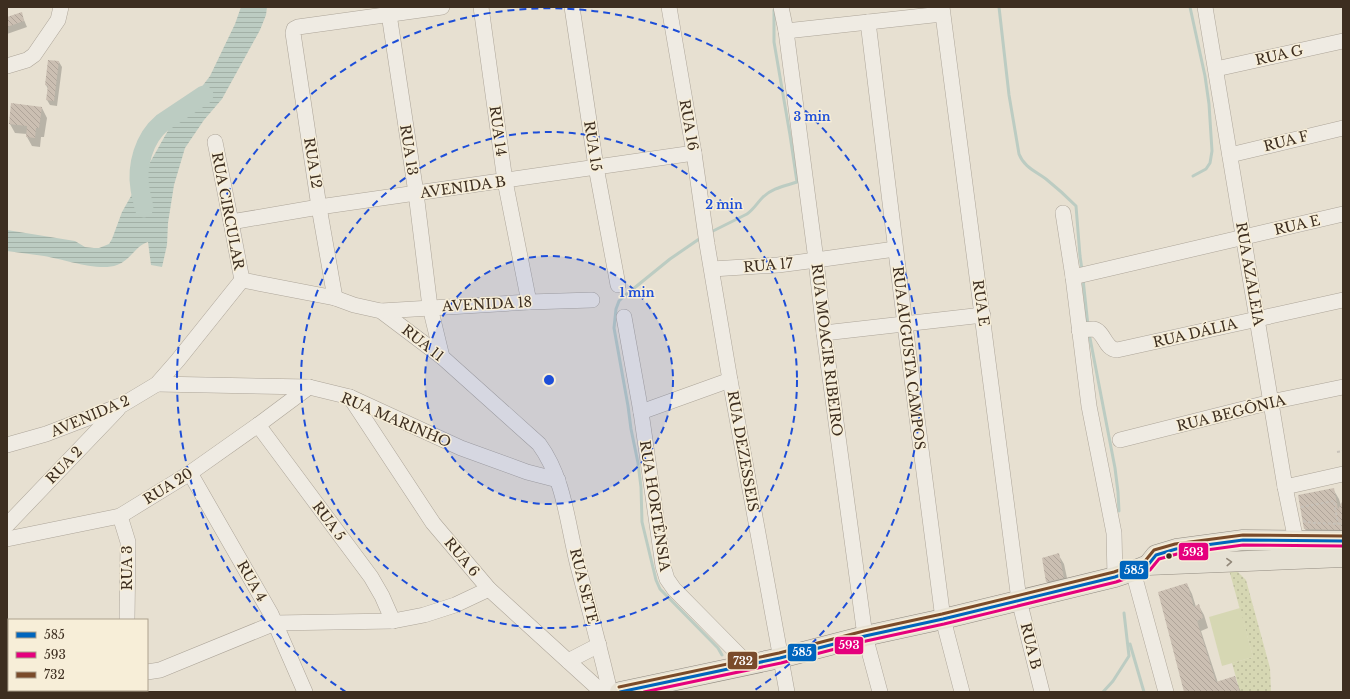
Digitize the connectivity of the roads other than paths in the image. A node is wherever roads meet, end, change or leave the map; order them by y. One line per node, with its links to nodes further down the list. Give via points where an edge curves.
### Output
1 (61, 7): 13 (street, via 58,20 34,55)
2 (442, 7): 9 (street)
3 (481, 7): 20 (street, RUA 14)
4 (572, 7): 19 (street, RUA 15)
5 (669, 7): 17 (street, RUA 16)
6 (781, 7): 11 (street, RUA MOACIR RIBEIRO)
7 (1205, 7): 14 (street, RUA AZALEIA)
8 (942, 11): 10 (street); 40 (street, RUA E)
9 (389, 14): 21 (street, RUA 13); 22 (street, RUA 12, via 294,29)
10 (868, 22): 11 (street); 28 (street, RUA AUGUSTA CAMPOS)
11 (786, 32): 29 (street, RUA MOACIR RIBEIRO)
12 (1343, 41): 14 (street, RUA G)
13 (7, 66)
14 (1216, 69): 18 (street, RUA AZALEIA)
15 (1343, 128): 18 (street, RUA F)
16 (214, 142): 25 (street, RUA CIRCULAR)
17 (694, 153): 19 (street, AVENIDA B); 27 (street, RUA 16)
18 (1230, 155): 26 (street, RUA AZALEIA)
19 (596, 167): 20 (street, AVENIDA B); 33 (street, RUA 15)
20 (505, 181): 21 (street, AVENIDA B); 37 (street, RUA 14)
21 (416, 193): 22 (street, AVENIDA B); 38 (street, RUA 13)
22 (319, 207): 25 (street, AVENIDA B); 34 (street, RUA 12)
23 (1063, 212): 31 (street)
24 (1343, 214): 26 (street, RUA E)
25 (232, 222): 32 (street, RUA CIRCULAR)
26 (1244, 237): 31 (street, RUA E); 42 (street, RUA AZALEIA)
27 (707, 244): 30 (street, RUA DEZESSEIS)
28 (895, 249): 29 (street, RUA 17); 43 (street, RUA AUGUSTA CAMPOS)
29 (816, 260): 30 (street, RUA 17); 45 (street, RUA MOACIR RIBEIRO)
30 (712, 269): 47 (street, RUA DEZESSEIS)
31 (1079, 275): 44 (street)
32 (242, 280): 34 (street, RUA 11); 48 (street, AVENIDA 2)
33 (618, 285)
34 (335, 298): 39 (street, RUA 11)
35 (592, 300): 37 (street, AVENIDA 18)
36 (1343, 300): 42 (street, RUA DÁLIA)
37 (529, 302): 38 (street, AVENIDA 18)
38 (430, 307): 39 (street, AVENIDA 18); 46 (street, RUA 13)
39 (381, 311): 46 (street, RUA 11)
40 (983, 315): 43 (street); 70 (street, RUA E)
41 (624, 317): 54 (street, RUA HORTÊNSIA)
42 (1257, 319): 44 (street, RUA DÁLIA, via 1117,350 1110,349 1099,332); 52 (street, RUA AZALEIA)
43 (905, 325): 45 (street); 72 (street, RUA AUGUSTA CAMPOS)
44 (1085, 330): 68 (street, via 1089,406 1114,533)
45 (824, 333): 75 (street, RUA MOACIR RIBEIRO)
46 (442, 357): 60 (street, RUA 11, via 539,444 548,456)
47 (730, 380): 54 (street); 77 (street, RUA DEZESSEIS)
48 (157, 384): 49 (street, RUA MARINHO); 53 (street, AVENIDA 2)
49 (309, 386): 51 (street, RUA MARINHO); 55 (street, RUA 20)
50 (1343, 387): 52 (street, RUA BEGÔNIA)
51 (350, 397): 60 (street, RUA MARINHO, via 461,448 527,472); 69 (street, RUA 6, via 433,523)
52 (1271, 402): 56 (street, RUA BEGÔNIA); 61 (street, RUA AZALEIA)
53 (122, 405): 57 (street, AVENIDA 2, via 46,434); 63 (street, RUA 2)
54 (641, 412): 79 (street, RUA HORTÊNSIA, via 667,579)
55 (258, 425): 58 (street, RUA 20); 73 (street, RUA 5, via 371,577)
56 (1120, 440)
57 (7, 445)
58 (190, 473): 62 (street, RUA 20); 74 (street, RUA 4)
59 (1343, 474): 61 (street)
60 (558, 480): 76 (street, RUA SETE)
61 (1285, 487): 66 (street, RUA AZALEIA, via 1298,516)
62 (120, 516): 65 (street, RUA 20); 71 (street, RUA 3, via 128,542)
63 (7, 525)
64 (1341, 533): 66 (main road)
65 (7, 539)
66 (1296, 541): 68 (main road, via 1243,540 1176,549 1156,554)
67 (1343, 557): 68 (main road, one-way to 67)
68 (1129, 572): 70 (main road); 89 (street)
69 (489, 589): 73 (street, via 424,615); 78 (street, RUA 6)
70 (1019, 600): 72 (main road); 88 (street, RUA B)
71 (127, 619)
72 (943, 619): 75 (main road); 87 (street, RUA AUGUSTA CAMPOS)
73 (393, 621): 74 (street)
74 (275, 624): 80 (street, via 160,670); 81 (street, RUA 4)
75 (865, 636): 77 (main road); 86 (street, RUA MOACIR RIBEIRO)
76 (599, 645): 78 (street); 83 (street, RUA SETE)
77 (780, 658): 79 (main road); 85 (street, RUA DEZESSEIS)
78 (568, 661): 82 (street, RUA 6)
79 (748, 664): 84 (main road)
80 (148, 672)
81 (305, 692)
82 (602, 692)
83 (610, 692)
84 (620, 692)
85 (787, 692)
86 (880, 692)
87 (962, 692)
88 (1042, 692)
89 (1166, 692)

